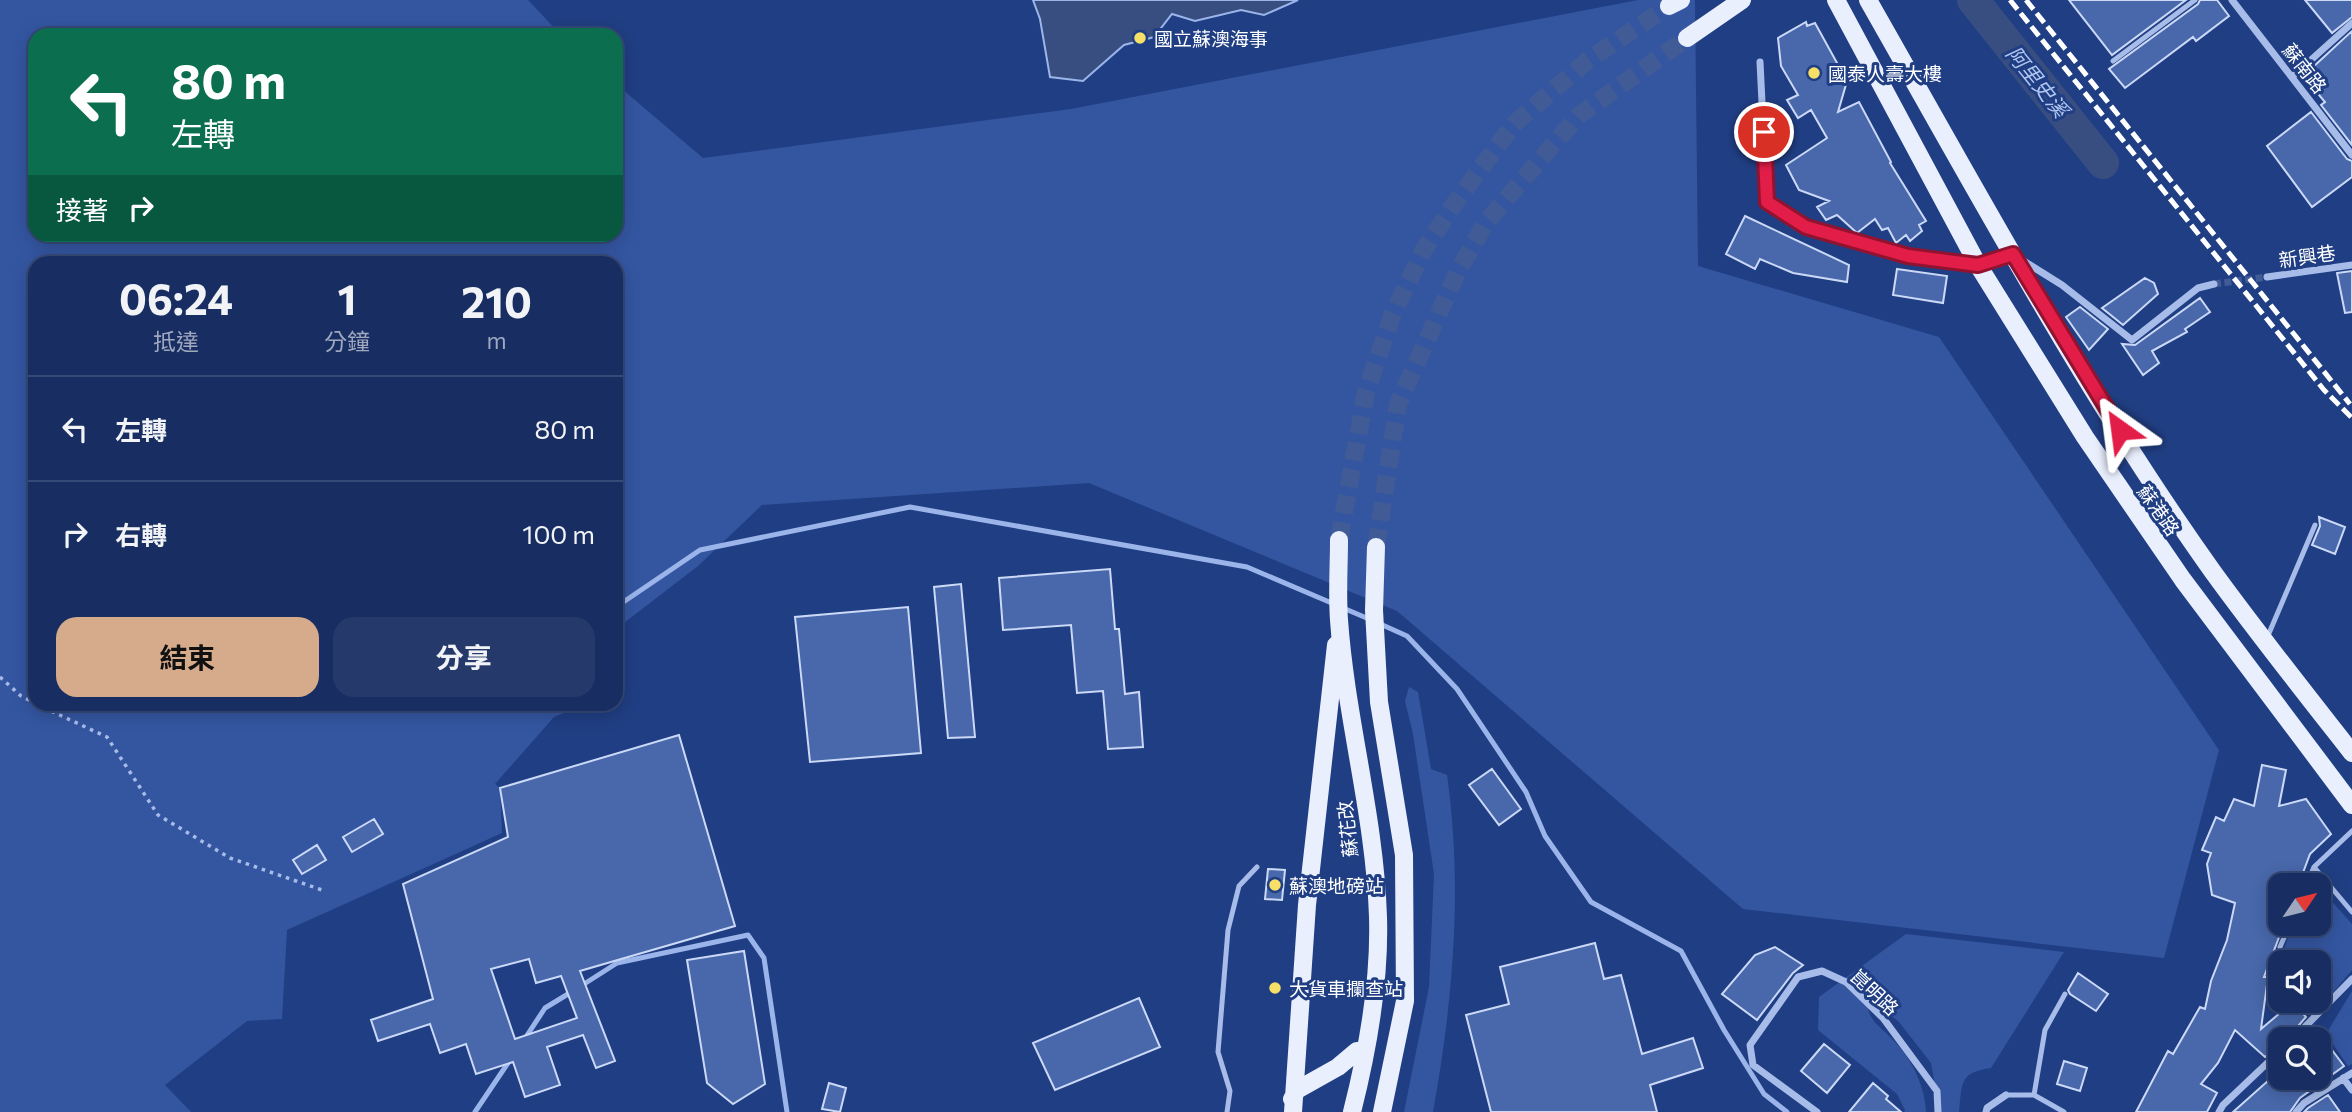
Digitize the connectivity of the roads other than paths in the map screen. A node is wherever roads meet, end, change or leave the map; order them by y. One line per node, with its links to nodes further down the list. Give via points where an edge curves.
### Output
1 (1742, 0): 7 (main road)
2 (1836, 0): 13 (main road, 蘇港路)
3 (1868, 0): 12 (main road, 蘇港路)
4 (2195, 0): 8 (lane)
5 (2232, 0): 10 (street, 蘇南路)
6 (2352, 23): 10 (street)
7 (1687, 38)
8 (2113, 61)
9 (1760, 62): 13 (street, via 1767,202 1806,227 1908,256)
10 (2292, 77): 11 (street, 蘇南路)
11 (2352, 155)
12 (2013, 254): 13 (street); 16 (street, via 2062,285 2132,340 2198,288); 21 (main road, 蘇港路, via 2120,430 2213,572)
13 (1978, 265): 23 (main road, 蘇港路, via 2132,510)
14 (2352, 265): 15 (street, 新興巷)
15 (2267, 277)
16 (2214, 284)
17 (2315, 525): 21 (lane)
18 (1339, 540): 20 (main road, 蘇花改)
19 (1376, 547): 47 (main road, via 1379,702 1405,855 1405,1001)
20 (1339, 620): 34 (main road, via 1342,683 1366,862 1367,966); 38 (main road, via 1307,905); 46 (main road, 蘇花改, via 1378,917 1365,1062)
21 (2266, 641): 22 (main road, 蘇港路)
22 (2352, 753)
23 (2352, 805)
24 (2352, 831): 26 (lane)
25 (1257, 866): 42 (lane, via 1239,886 1228,930 1219,1052 1230,1091)
26 (2314, 867): 27 (lane); 28 (lane)
27 (2311, 873)
28 (2352, 912)
29 (2285, 936): 30 (lane)
30 (2280, 947)
31 (2352, 979): 33 (street)
32 (2065, 994): 41 (lane, via 2045,1030)
33 (2305, 1027)
34 (1357, 1051): 38 (main road); 45 (main road)
35 (2268, 1062): 52 (street)
36 (2352, 1073): 37 (street)
37 (2343, 1078): 39 (street); 53 (street)
38 (1297, 1090): 43 (main road); 44 (main road)
39 (2352, 1090)
40 (2007, 1095): 41 (lane); 50 (street)
41 (2034, 1095): 51 (lane)
42 (1227, 1112)
43 (1287, 1112)
44 (1293, 1112)
45 (1346, 1112)
46 (1352, 1112)
47 (1382, 1112)
48 (1817, 1112): 49 (street, 崑明路, via 1753,1065 1750,1045 1798,977 1822,971 1846,982 1883,1018 1937,1091)
49 (1938, 1112)
50 (1986, 1112)
51 (2064, 1112)
52 (2219, 1112)
53 (2296, 1112)

